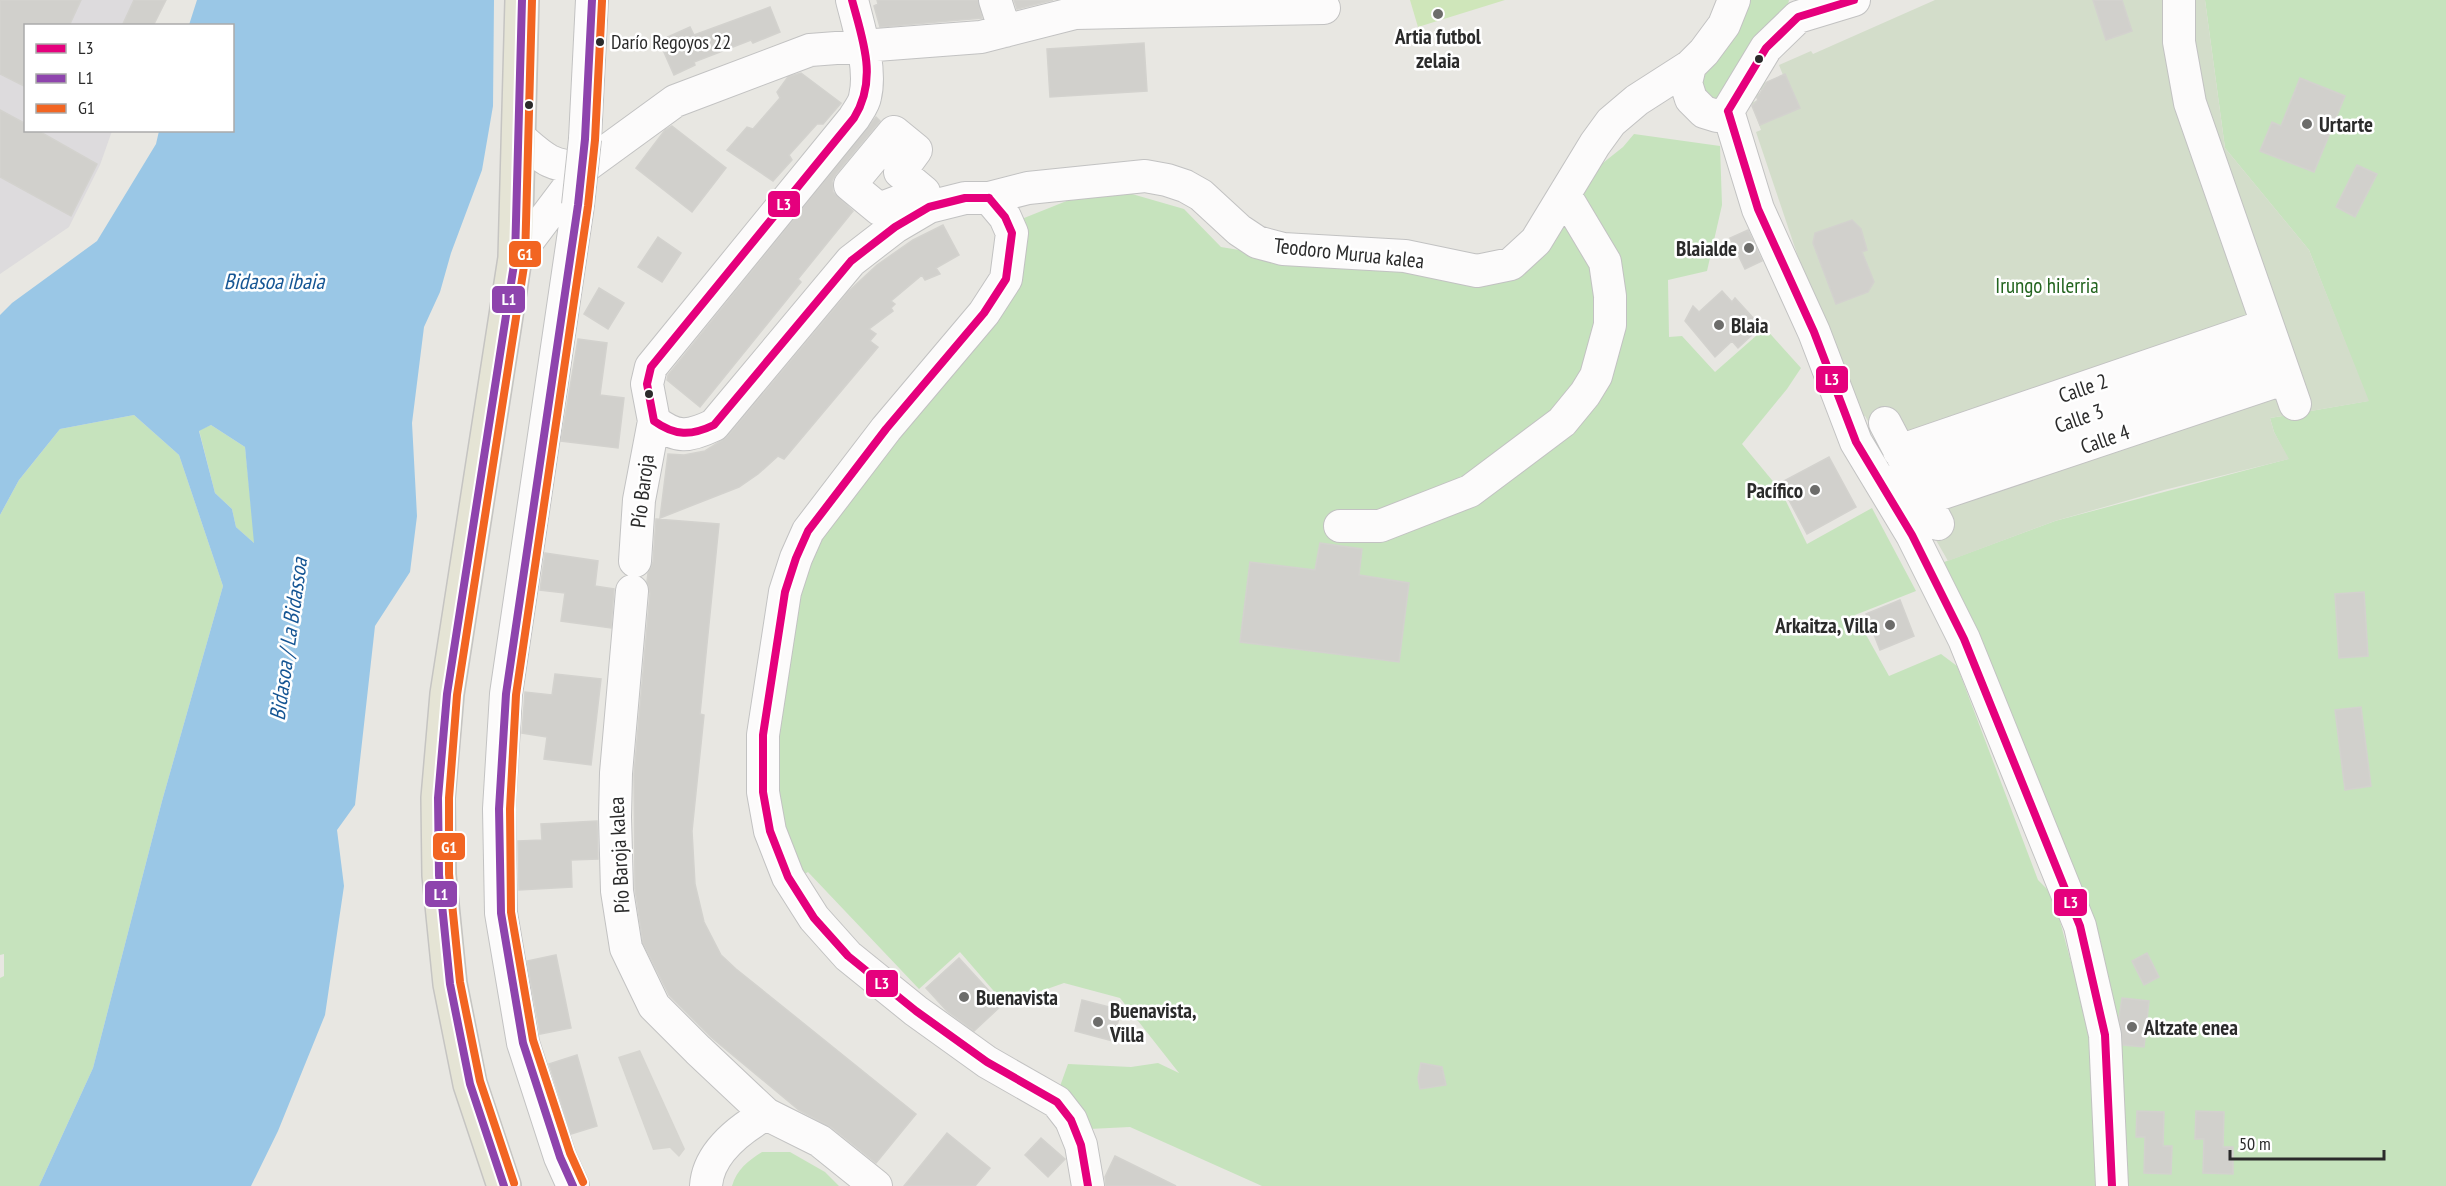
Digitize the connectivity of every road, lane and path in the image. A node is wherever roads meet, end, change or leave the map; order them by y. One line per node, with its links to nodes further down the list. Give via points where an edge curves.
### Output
1 (522, 0): 15 (main road)
2 (852, 0): 11 (street)
3 (995, 0): 10 (street)
4 (1734, 0): 12 (street, Teodoro Murua kalea, via 1724,25)
5 (1854, 0): 9 (street)
6 (2179, 0): 21 (street, via 2179,42 2190,103)
7 (593, 2): 16 (street)
8 (1324, 8): 10 (street, via 1075,12)
9 (1799, 9): 14 (street, via 1766,48)
10 (1005, 31): 11 (street, via 981,37)
11 (863, 45): 16 (street, via 810,50 675,101); 22 (street, via 865,98 854,117 651,367 647,384)
12 (1690, 66): 13 (street, Teodoro Murua kalea); 14 (street, via 1686,83 1691,99)
13 (1637, 100): 14 (street); 17 (street, Teodoro Murua kalea, via 1611,122)
14 (1720, 119): 20 (street, via 1756,154 1795,262); 24 (street, via 1814,332 1856,442)
15 (520, 138): 16 (street, via 560,167); 19 (main road)
16 (584, 154): 19 (street); 30 (street, bridge, via 506,694 499,809 501,913 523,1042)
17 (1565, 195): 18 (street, Teodoro Murua kalea, via 1536,242 1510,264 1477,271 1405,256 1283,249 1257,242 1201,195 1185,186 1145,176 1028,188); 26 (street, via 1605,262 1610,296 1610,325 1596,376 1585,394 1562,422 1470,491 1380,526)
18 (989, 198): 22 (street, Teodoro Murua kalea, via 964,198 929,207 851,261 714,425 692,436 668,432); 33 (street, via 1005,217 1011,233 1006,279 984,313 886,429 808,531 796,558 785,592 763,735 763,792 770,831 788,877 814,918 848,956 916,1011 987,1062 1057,1102 1071,1120 1081,1145)
19 (515, 258): 29 (main road, via 447,694 438,798 439,875 450,984 470,1084)
20 (1800, 264)
21 (2281, 365): 25 (street, Calle 2); 25 (street, Calle 4)
22 (654, 421): 27 (street, Pío Baroja, via 639,500)
23 (1885, 423): 25 (street)
24 (1882, 485): 25 (street); 34 (street, via 1964,639 2080,926 2105,1035)
25 (1919, 487)
26 (1340, 526)
27 (633, 576): 28 (street, Pío Baroja kalea, via 616,773 616,891 626,948 654,1006)
28 (766, 1114): 31 (street, via 743,1127 722,1149 706,1176); 32 (street, Pío Baroja kalea, via 820,1141)
29 (504, 1186)
30 (573, 1186)
31 (706, 1186)
32 (876, 1186)
33 (1088, 1186)
34 (2112, 1186)

